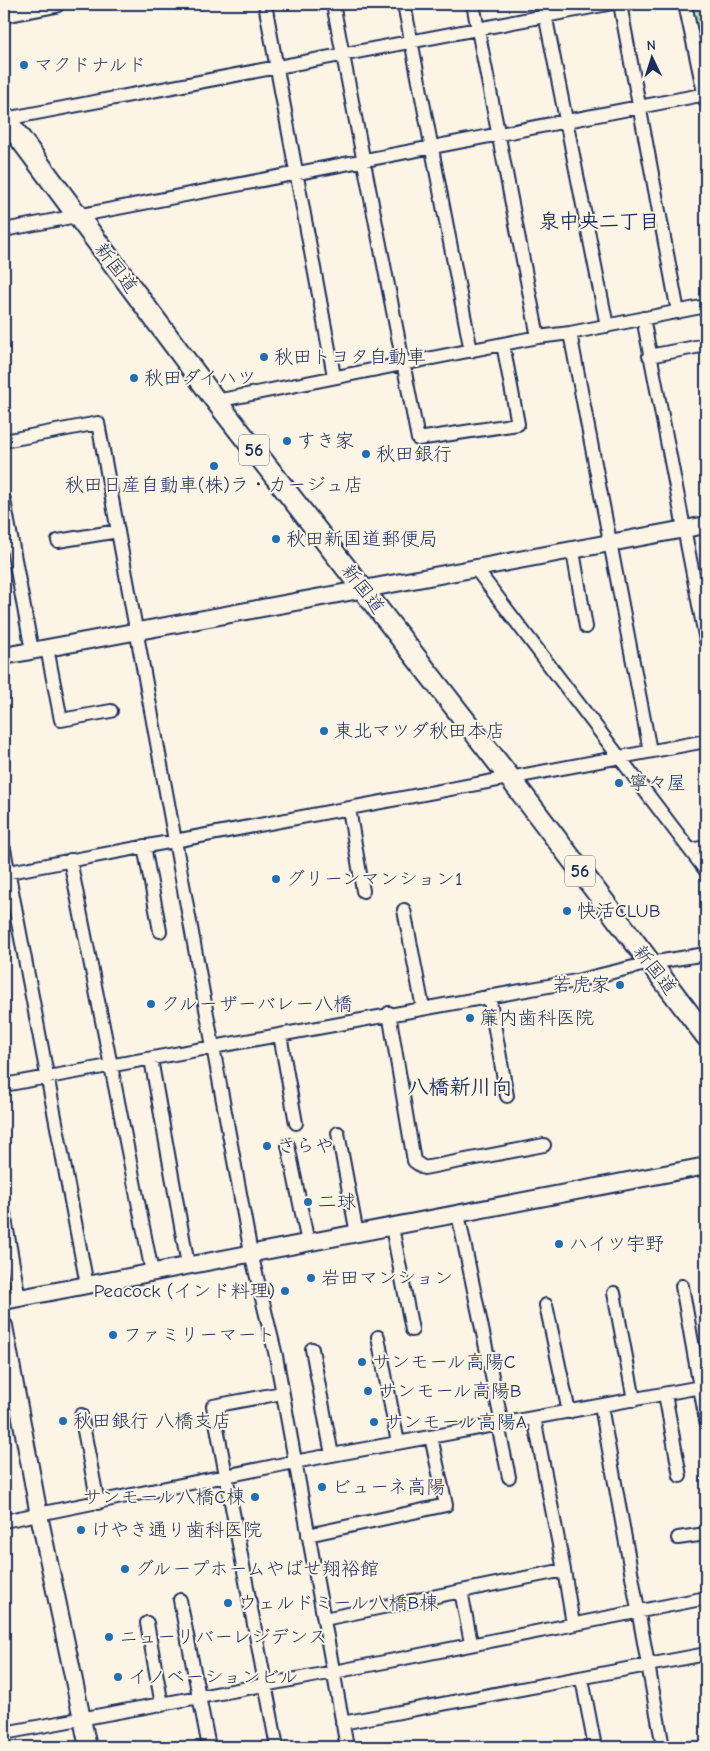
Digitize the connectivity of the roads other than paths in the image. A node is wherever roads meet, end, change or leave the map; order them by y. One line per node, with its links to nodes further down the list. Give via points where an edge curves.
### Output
1 (56, 4): 10 (street)
2 (265, 4): 14 (street)
3 (333, 4): 13 (street)
4 (404, 4): 12 (street)
5 (473, 4): 11 (street)
6 (608, 4): 9 (street)
7 (620, 4): 16 (street)
8 (685, 4): 15 (street)
9 (544, 10): 11 (street); 18 (street)
10 (4, 14)
11 (478, 28): 12 (street); 19 (street)
12 (412, 42): 13 (street); 20 (street)
13 (343, 55): 14 (street); 21 (street)
14 (277, 68): 17 (street); 22 (street)
15 (706, 96): 16 (street)
16 (640, 108): 18 (street); 26 (street)
17 (4, 118): 23 (main road, 新国道 / 56)
18 (566, 121): 19 (street); 28 (street)
19 (497, 134): 20 (street); 30 (street)
20 (431, 147): 21 (street); 33 (street)
21 (364, 159): 22 (street); 35 (street)
22 (297, 172): 23 (street); 36 (street)
23 (77, 216): 24 (street); 37 (main road, 新国道 / 56)
24 (4, 230)
25 (706, 306): 26 (street)
26 (678, 312): 27 (street)
27 (643, 318): 28 (street); 34 (street)
28 (607, 326): 29 (street)
29 (570, 333): 30 (street); 44 (street)
30 (538, 337): 31 (street)
31 (502, 344): 33 (street); 35 (street, via 518,424 418,439)
32 (706, 345): 34 (street)
33 (471, 351): 35 (street)
34 (649, 356): 41 (street)
35 (404, 363): 36 (street)
36 (334, 376): 37 (street)
37 (216, 401): 47 (main road, 新国道 / 56)
38 (4, 441): 42 (street, via 98,423)
39 (4, 500): 52 (street)
40 (706, 525): 41 (street)
41 (684, 529): 44 (street); 48 (street)
42 (118, 531): 43 (street); 50 (street)
43 (58, 541)
44 (610, 544): 45 (street); 56 (street)
45 (573, 550): 46 (street); 49 (street)
46 (476, 569): 47 (street); 57 (street)
47 (365, 591): 50 (street, via 272,605); 58 (main road, 新国道 / 56)
48 (702, 595): 51 (street)
49 (586, 627)
50 (136, 632): 52 (street); 60 (street)
51 (706, 636)
52 (40, 650): 53 (street); 54 (street, via 61,720)
53 (4, 656)
54 (111, 711)
55 (706, 741): 56 (street)
56 (650, 751): 57 (street)
57 (618, 757): 58 (street); 64 (street)
58 (510, 778): 59 (street); 72 (main road, 新国道 / 56)
59 (349, 809): 60 (street); 68 (street)
60 (175, 840): 61 (street); 78 (street)
61 (144, 846): 65 (street); 70 (street)
62 (706, 847): 64 (street)
63 (4, 849): 67 (street)
64 (690, 850): 66 (street)
65 (70, 860): 67 (street); 80 (street)
66 (706, 871)
67 (6, 873): 81 (street)
68 (362, 891)
69 (404, 910): 74 (street)
70 (160, 931)
71 (706, 954): 72 (street)
72 (650, 964): 73 (street); 77 (main road, 新国道 / 56)
73 (489, 996): 74 (street); 83 (street)
74 (423, 1008): 75 (street)
75 (389, 1014): 76 (street); 87 (street, via 414,1161 424,1168)
76 (280, 1035): 78 (street); 84 (street)
77 (706, 1036)
78 (214, 1048): 79 (street); 94 (street)
79 (151, 1059): 80 (street); 95 (street)
80 (111, 1066): 81 (street); 96 (street)
81 (47, 1078): 82 (street); 97 (street)
82 (4, 1086)
83 (507, 1096)
84 (296, 1123)
85 (338, 1133): 92 (street)
86 (288, 1145): 93 (street)
87 (544, 1145)
88 (706, 1166): 90 (street)
89 (4, 1213): 100 (street)
90 (458, 1214): 91 (street); 115 (street)
91 (392, 1227): 92 (street); 103 (street)
92 (357, 1234): 93 (street)
93 (308, 1243): 94 (street)
94 (251, 1253): 95 (street); 107 (street)
95 (188, 1265): 96 (street)
96 (152, 1272): 97 (street)
97 (87, 1285): 100 (street)
98 (682, 1286): 106 (street)
99 (614, 1292): 109 (street)
100 (12, 1300)
101 (546, 1305): 111 (street)
102 (4, 1326): 124 (street)
103 (412, 1330)
104 (378, 1337): 117 (street)
105 (312, 1349): 118 (street)
106 (703, 1387): 108 (street); 114 (street)
107 (282, 1393): 119 (street); 120 (street, via 213,1406)
108 (664, 1394): 109 (street); 121 (street)
109 (634, 1400): 110 (street)
110 (600, 1406): 111 (street); 133 (street)
111 (569, 1412): 113 (street)
112 (81, 1415): 123 (street)
113 (534, 1418): 115 (street); 129 (street)
114 (706, 1421)
115 (500, 1425): 116 (street); 122 (street)
116 (430, 1437): 117 (street); 127 (street, via 446,1505)
117 (398, 1443): 118 (street)
118 (332, 1455): 119 (street)
119 (294, 1462): 120 (street); 127 (street)
120 (227, 1476): 123 (street); 142 (street)
121 (680, 1476)
122 (508, 1477)
123 (98, 1503): 124 (street)
124 (39, 1515): 125 (street); 145 (street)
125 (4, 1521)
126 (706, 1534): 128 (street)
127 (308, 1535): 134 (street)
128 (678, 1538)
129 (564, 1570): 130 (street); 136 (street)
130 (461, 1591): 134 (street); 137 (street)
131 (706, 1598): 133 (street)
132 (180, 1600): 143 (street)
133 (639, 1611): 136 (street); 139 (street)
134 (324, 1619): 140 (street)
135 (147, 1624): 144 (street)
136 (573, 1624): 137 (street)
137 (471, 1643): 140 (street)
138 (706, 1654): 139 (street)
139 (650, 1665): 141 (street); 153 (street)
140 (334, 1672): 142 (street); 146 (street)
141 (582, 1679): 146 (street); 152 (street)
142 (264, 1684): 143 (street); 150 (street)
143 (198, 1698): 144 (street); 149 (street)
144 (162, 1705): 145 (street)
145 (83, 1720): 147 (street); 148 (street)
146 (342, 1723): 151 (street)
147 (4, 1733)
148 (88, 1747)
149 (208, 1747)
150 (277, 1747)
151 (347, 1747)
152 (595, 1747)
153 (663, 1747)

